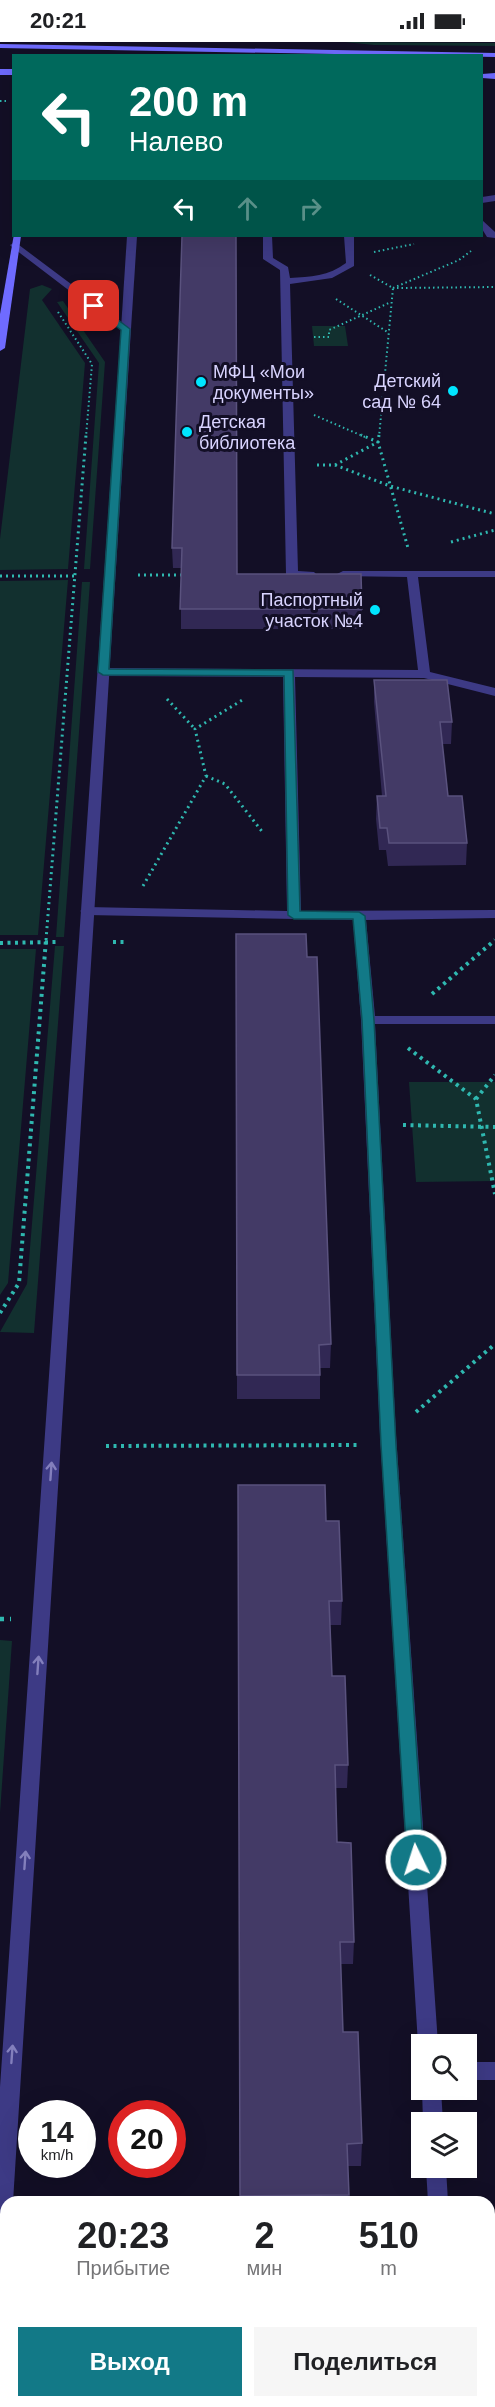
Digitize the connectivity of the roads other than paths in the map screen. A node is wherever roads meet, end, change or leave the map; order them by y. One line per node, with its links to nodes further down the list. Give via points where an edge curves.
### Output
1 (0, 46): 2 (main road)
2 (45, 48): 3 (main road)
3 (431, 54)
4 (132, 237): 9 (street)
5 (267, 237): 8 (street, via 268,259 285,269)
6 (349, 237): 8 (street, via 351,264 342,271)
7 (16, 240): 9 (street, via 62,283); 10 (main road)
8 (286, 281): 11 (street, via 292,574)
9 (126, 329): 13 (street)
10 (0, 348)
11 (412, 574): 12 (street); 15 (street)
12 (495, 574)
13 (103, 672): 14 (street); 17 (street)
14 (289, 673): 15 (street); 19 (street)
15 (424, 674): 16 (street)
16 (495, 692)
17 (87, 911): 19 (street); 27 (street, one-way to 17)
18 (495, 914): 20 (street)
19 (294, 915): 20 (street)
20 (359, 916): 21 (street)
21 (368, 1020): 22 (street); 23 (street, via 388,1440)
22 (495, 1020)
23 (427, 2034)
24 (477, 2071): 25 (street)
25 (495, 2071)
26 (437, 2178): 28 (street)
27 (3, 2196)
28 (438, 2196)

